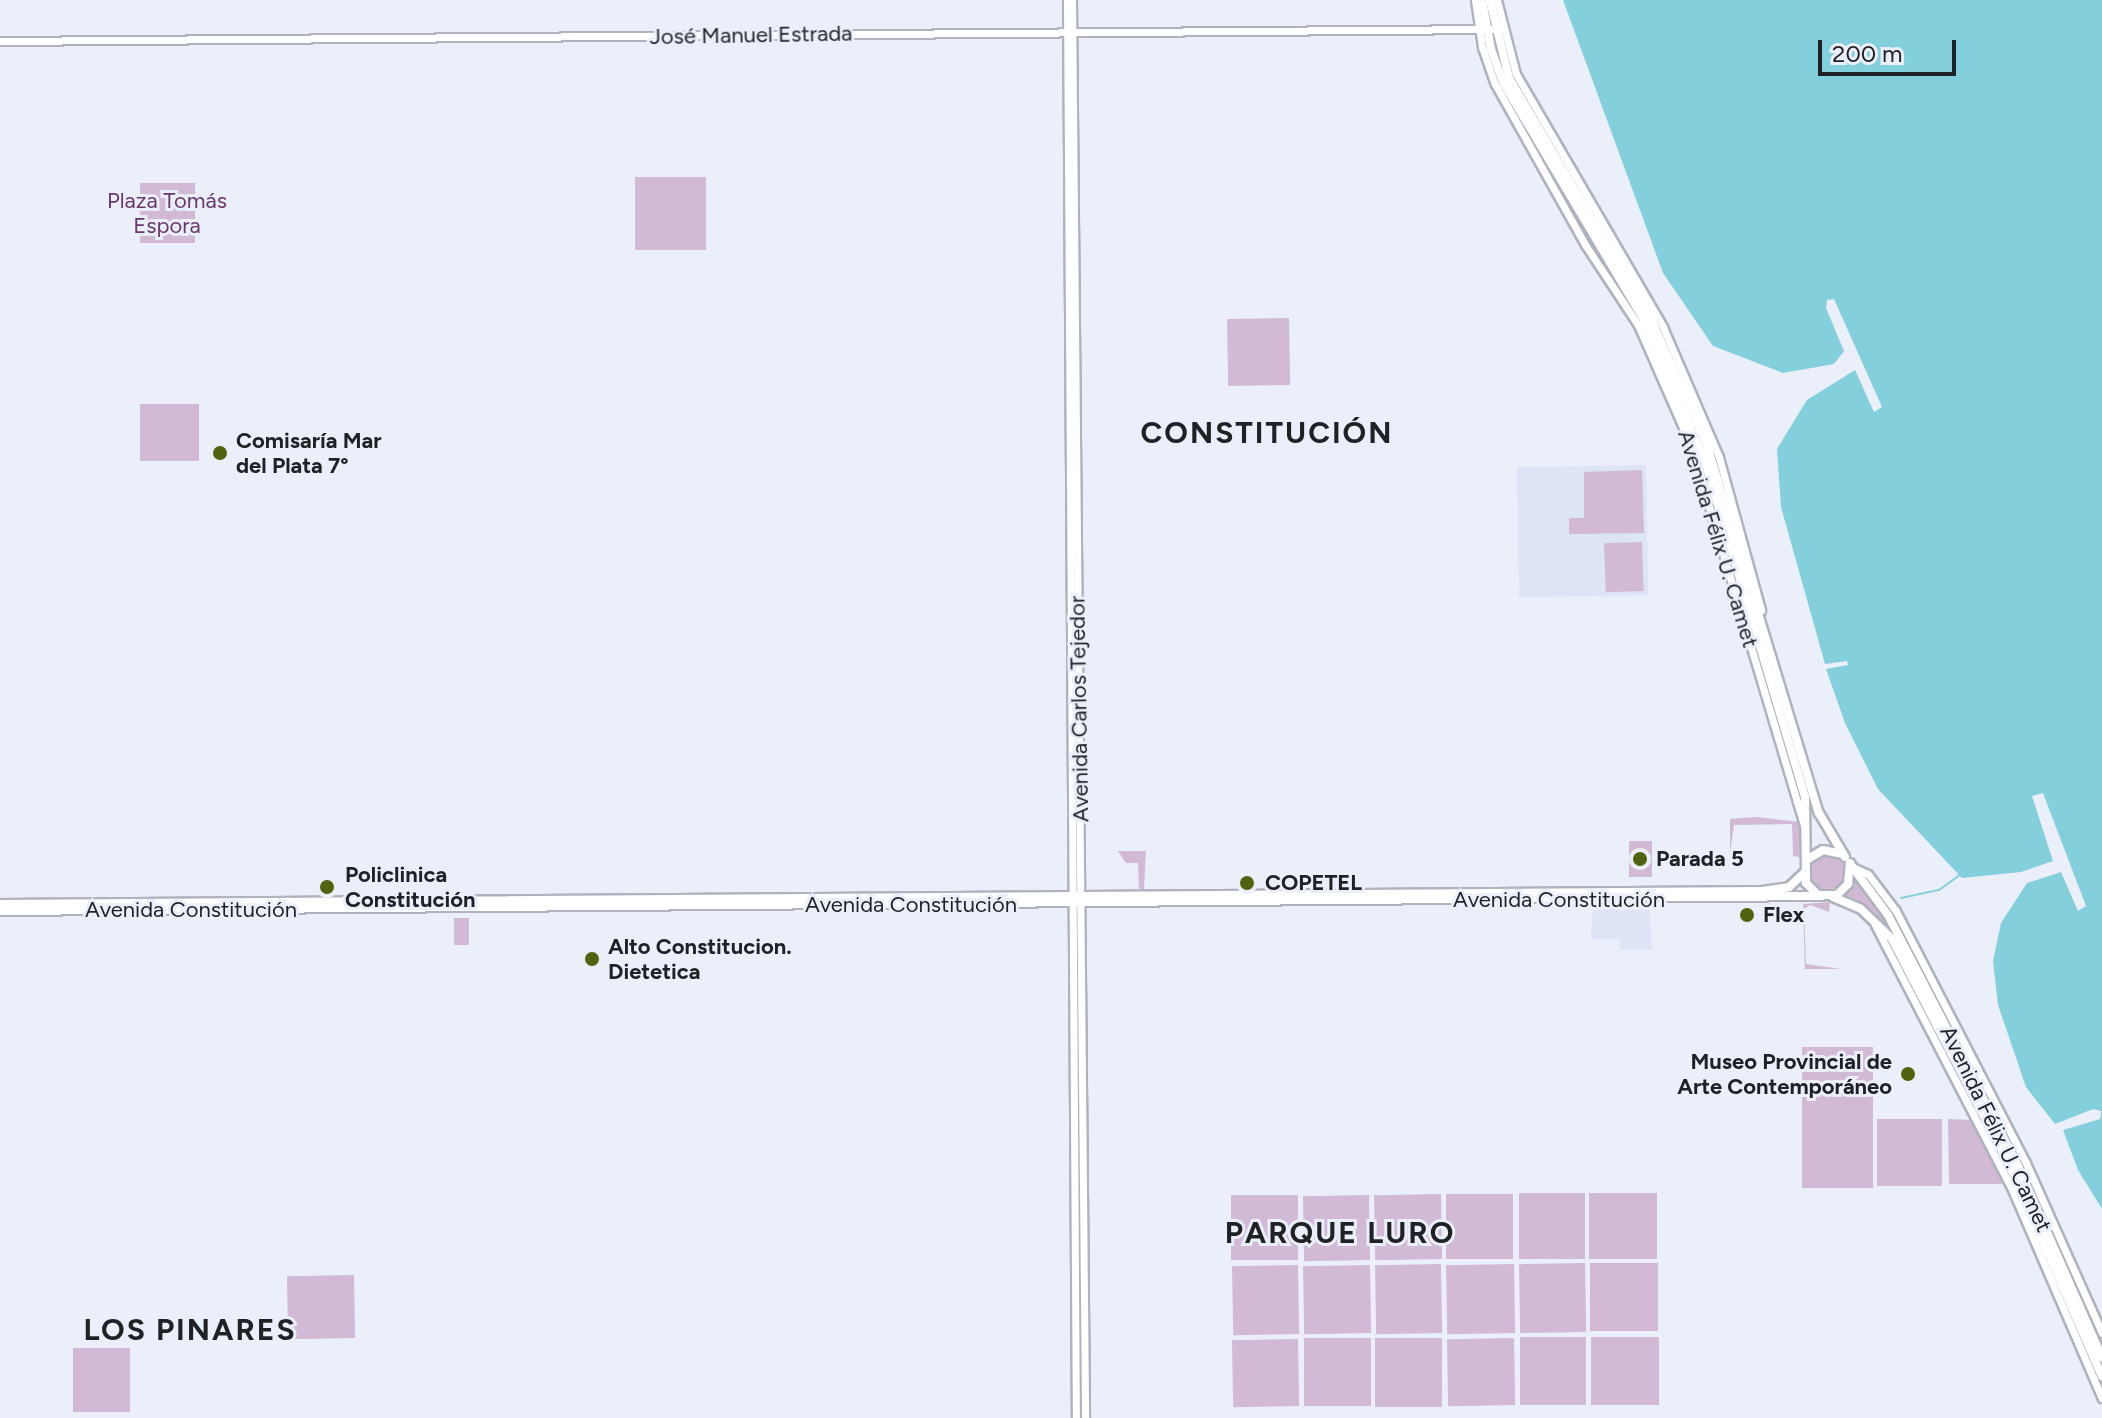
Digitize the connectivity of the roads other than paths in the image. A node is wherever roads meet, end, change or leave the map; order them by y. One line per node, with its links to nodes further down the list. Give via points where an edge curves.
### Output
1 (1070, 0): 7 (main road, Avenida Carlos Tejedor)
2 (1475, 0): 6 (main road, Avenida Félix U. Camet)
3 (1482, 0): 6 (main road, Avenida Félix U. Camet)
4 (1490, 0): 6 (main road, Avenida Félix U. Camet)
5 (1497, 0): 6 (main road, Avenida Félix U. Camet)
6 (1490, 29): 7 (main road, José Manuel Estrada); 9 (main road, Avenida Félix U. Camet, via 1509,78 1658,333 1706,442 1819,813); 10 (main road, Avenida Félix U. Camet, via 1504,84 1644,320 1699,444 1805,797)
7 (1070, 32): 8 (main road, José Manuel Estrada); 13 (main road, Avenida Carlos Tejedor)
8 (0, 41)
9 (1849, 862): 10 (main road, via 1823,850); 12 (main road, via 1848,884); 17 (main road, Avenida Félix U. Camet, via 1888,915); 18 (main road, Avenida Félix U. Camet, via 1868,874 1893,905)
10 (1806, 863): 11 (main road)
11 (1804, 873): 12 (main road, via 1809,887); 13 (main road, Avenida Constitución, via 1776,891)
12 (1826, 896): 13 (main road, Avenida Constitución); 16 (main road, Avenida Félix U. Camet)
13 (1076, 900): 14 (main road, Avenida Constitución); 15 (main road, Avenida Constitución); 23 (main road, Avenida Carlos Tejedor); 24 (main road, Avenida Carlos Tejedor)
14 (0, 904)
15 (0, 911)
16 (1870, 916): 21 (main road, Avenida Félix U. Camet, via 1892,939 2011,1169); 22 (main road, Avenida Félix U. Camet, via 2011,1187)
17 (2012, 1155): 18 (main road); 20 (main road, Avenida Félix U. Camet)
18 (2026, 1163): 19 (main road, Avenida Félix U. Camet)
19 (2102, 1333)
20 (2102, 1357)
21 (2102, 1376)
22 (2102, 1398)
23 (1076, 1418)
24 (1085, 1418)

